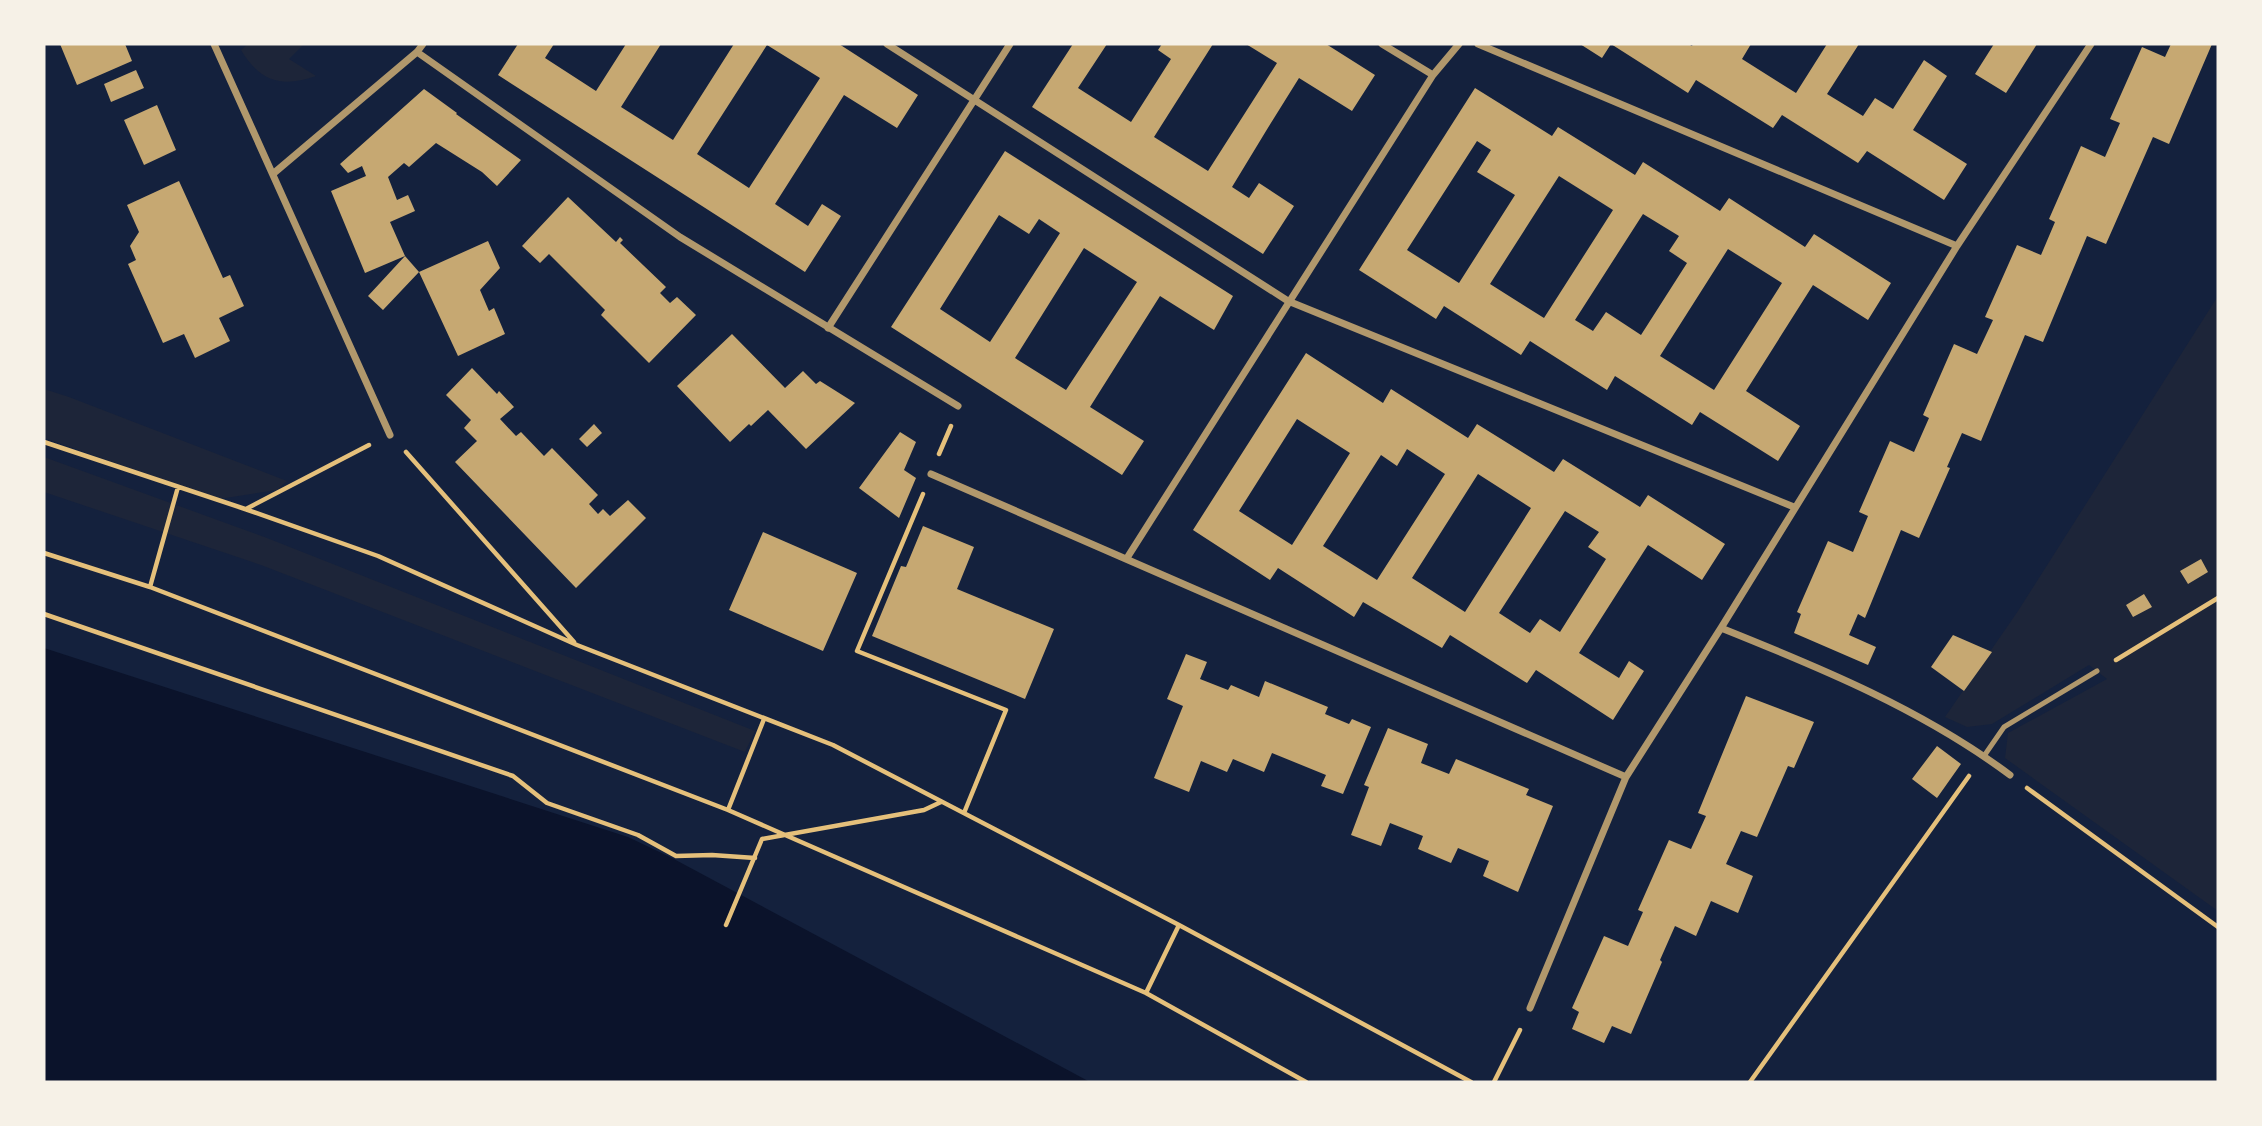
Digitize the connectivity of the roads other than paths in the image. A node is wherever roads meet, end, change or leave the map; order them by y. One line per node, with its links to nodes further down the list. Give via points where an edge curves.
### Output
1 (214, 44): 12 (street)
2 (423, 44): 9 (street)
3 (887, 44): 11 (street)
4 (1010, 44): 11 (street)
5 (1382, 44): 10 (street)
6 (1459, 44): 10 (street)
7 (1478, 44): 13 (street)
8 (2091, 44): 13 (street)
9 (417, 52): 12 (street); 15 (street, via 680,237)
10 (1433, 75): 14 (street)
11 (975, 100): 14 (street); 15 (street)
12 (274, 173): 17 (street)
13 (1957, 246): 19 (street)
14 (1288, 301): 19 (street); 20 (street)
15 (828, 328): 16 (street)
16 (958, 406)
17 (390, 435)
18 (931, 474): 20 (street)
19 (1794, 507): 21 (street)
20 (1127, 558): 25 (street)
21 (1721, 628): 23 (street, via 1871,691); 25 (street)
22 (2097, 671): 23 (lane, via 2004,727)
23 (1984, 755): 24 (street)
24 (2010, 775)
25 (1626, 777): 26 (street)
26 (1530, 1008)

